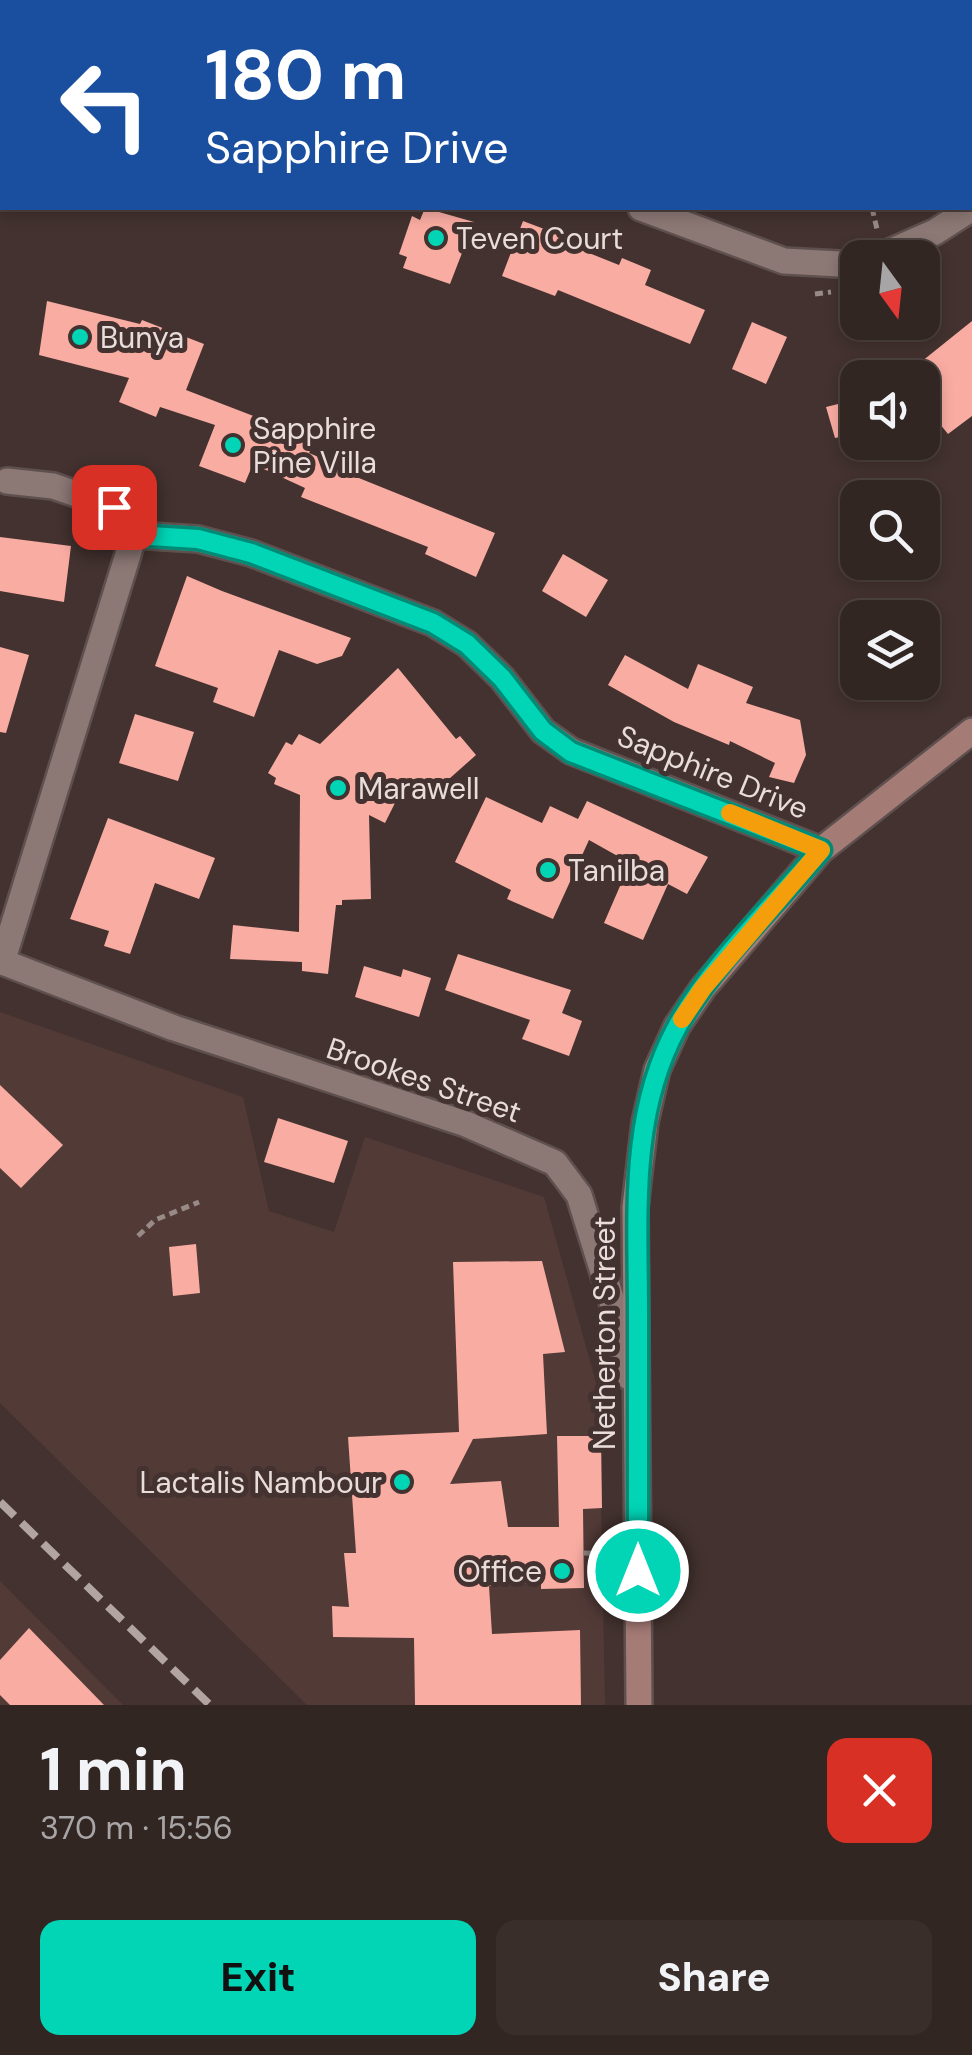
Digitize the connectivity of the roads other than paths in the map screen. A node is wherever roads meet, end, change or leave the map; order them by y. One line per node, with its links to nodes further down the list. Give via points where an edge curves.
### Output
1 (645, 210): 4 (street, via 784,262)
2 (969, 210): 3 (street, via 935,232)
3 (899, 240)
4 (840, 265)
5 (7, 481): 6 (street, via 53,486 114,507)
6 (134, 535): 8 (street, Sapphire Drive, via 198,539 251,553 433,623 467,644 543,731 571,752); 9 (street)
7 (972, 730): 8 (main road, Netherton Street)
8 (821, 850): 10 (main road, Netherton Street, via 703,988 657,1070 635,1207)
9 (1, 961): 10 (street, Brookes Street, via 174,1028 466,1124 555,1163 578,1195 623,1340)
10 (638, 1435): 11 (main road, Netherton Street)
11 (640, 1705)

